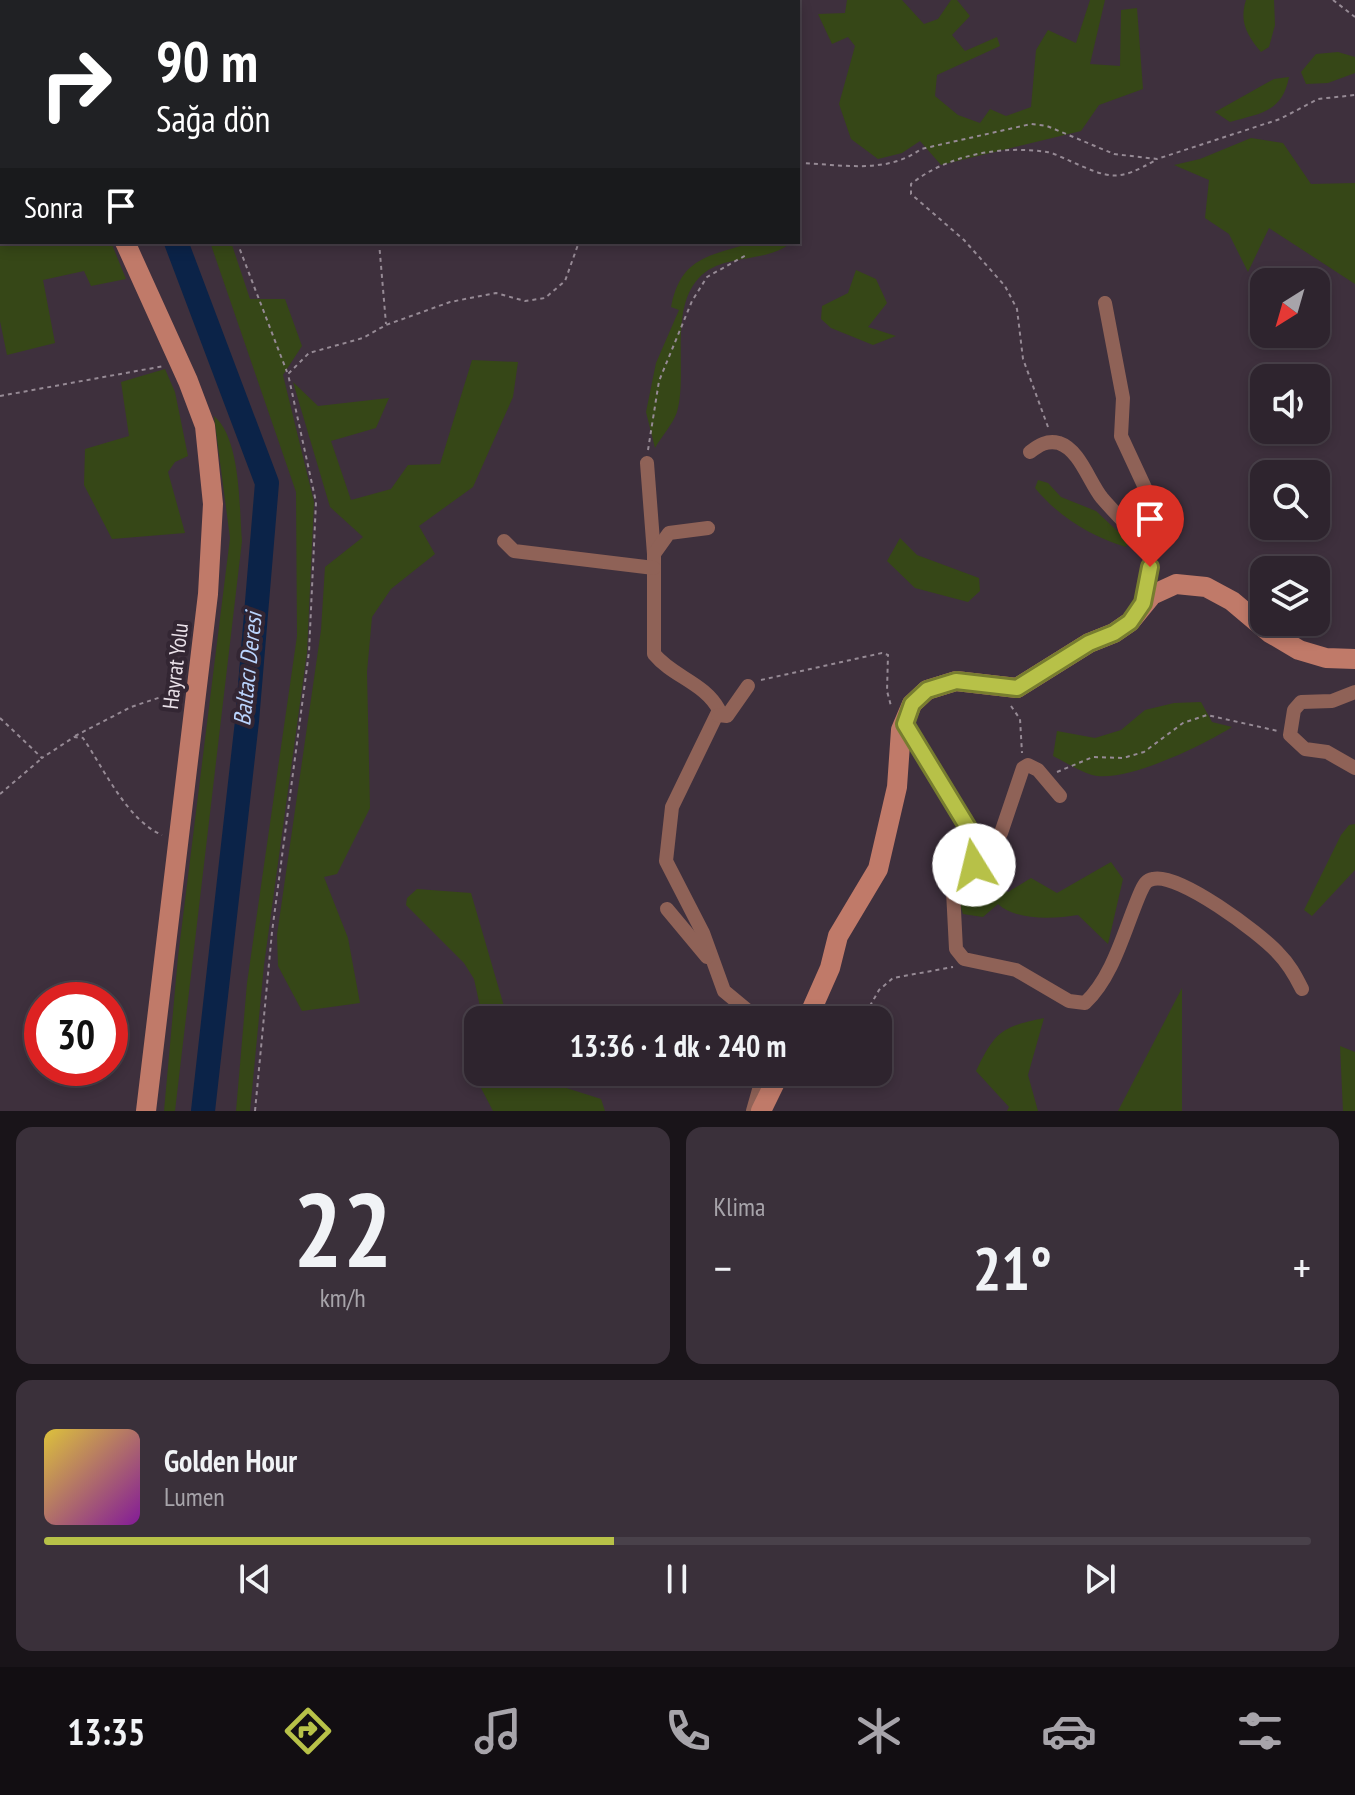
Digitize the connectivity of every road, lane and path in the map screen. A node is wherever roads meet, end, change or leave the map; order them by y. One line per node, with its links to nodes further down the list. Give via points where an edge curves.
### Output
1 (1333, 0): 2 (path)
2 (1355, 17)
3 (1355, 95): 4 (path, via 1318,99 1280,119)
4 (1157, 159): 5 (path, via 1114,154 1031,124 921,149 907,159 878,166); 16 (path, via 1125,177 1099,174 1048,152 988,151 931,168 911,184 911,194 964,240 1005,286 1017,309 1023,359)
5 (800, 163)
6 (126, 244): 13 (main road, Hayrat Yolu)
7 (238, 244): 14 (path)
8 (379, 244): 12 (path)
9 (578, 244): 12 (path, via 565,281 545,298 525,301 496,293 450,302)
10 (748, 254): 18 (path, via 707,277 692,301 659,381)
11 (1105, 303): 21 (street, via 1123,398 1121,436 1147,492 1155,526)
12 (386, 325): 14 (path, via 363,338 309,353)
13 (180, 363): 15 (path); 25 (main road, Hayrat Yolu, via 205,426 213,504)
14 (288, 374): 52 (path, via 316,502 314,562 309,652 272,932)
15 (0, 396)
16 (1053, 443): 17 (street); 21 (street, via 1072,451 1102,498 1136,531)
17 (1030, 452)
18 (647, 463): 22 (street)
19 (708, 528): 22 (street, via 669,533)
20 (504, 541): 22 (street, via 514,551)
21 (1151, 557): 23 (street)
22 (654, 561): 29 (street, via 654,654 663,666 711,695)
23 (1143, 603): 24 (main road, via 1176,584 1206,587 1299,650); 31 (main road, via 1114,633 1017,688 941,684 919,696)
24 (1355, 659)
25 (197, 682): 33 (path, via 131,707); 40 (main road, Hayrat Yolu)
26 (748, 686): 29 (street, via 727,716); 31 (path, via 768,676 882,653 888,655 890,705)
27 (1355, 692): 32 (street, via 1332,701 1301,702 1294,710)
28 (1010, 703): 35 (path, via 1020,719)
29 (718, 715): 44 (street, via 672,807 666,861)
30 (0, 718): 34 (path)
31 (906, 722): 41 (street); 47 (main road, via 878,869 838,936)
32 (1290, 735): 36 (street, via 1305,749 1327,752); 37 (path, via 1207,715 1183,723 1144,752 1081,760)
33 (74, 737): 34 (path); 40 (path, via 83,738 135,814 152,831)
34 (42, 758): 38 (path)
35 (1023, 768): 37 (street, via 1028,765); 41 (street, via 1001,833)
36 (1355, 768)
37 (1046, 778): 39 (street)
38 (0, 794)
39 (1060, 796)
40 (178, 842): 51 (main road, Hayrat Yolu)
41 (981, 849): 43 (street, via 974,865 955,880 953,891 956,949)
42 (667, 909): 44 (street)
43 (964, 959): 45 (street, via 1016,970 1069,1001 1085,1003 1111,965 1141,891 1156,877 1177,882 1240,918 1293,969); 48 (path, via 948,970 893,978)
44 (715, 966): 46 (street, via 724,991)
45 (1302, 989)
46 (742, 1006)
47 (813, 1006)
48 (870, 1006)
49 (760, 1086): 53 (street)
50 (773, 1086): 54 (main road)
51 (146, 1111)
52 (255, 1111)
53 (753, 1111)
54 (761, 1111)

